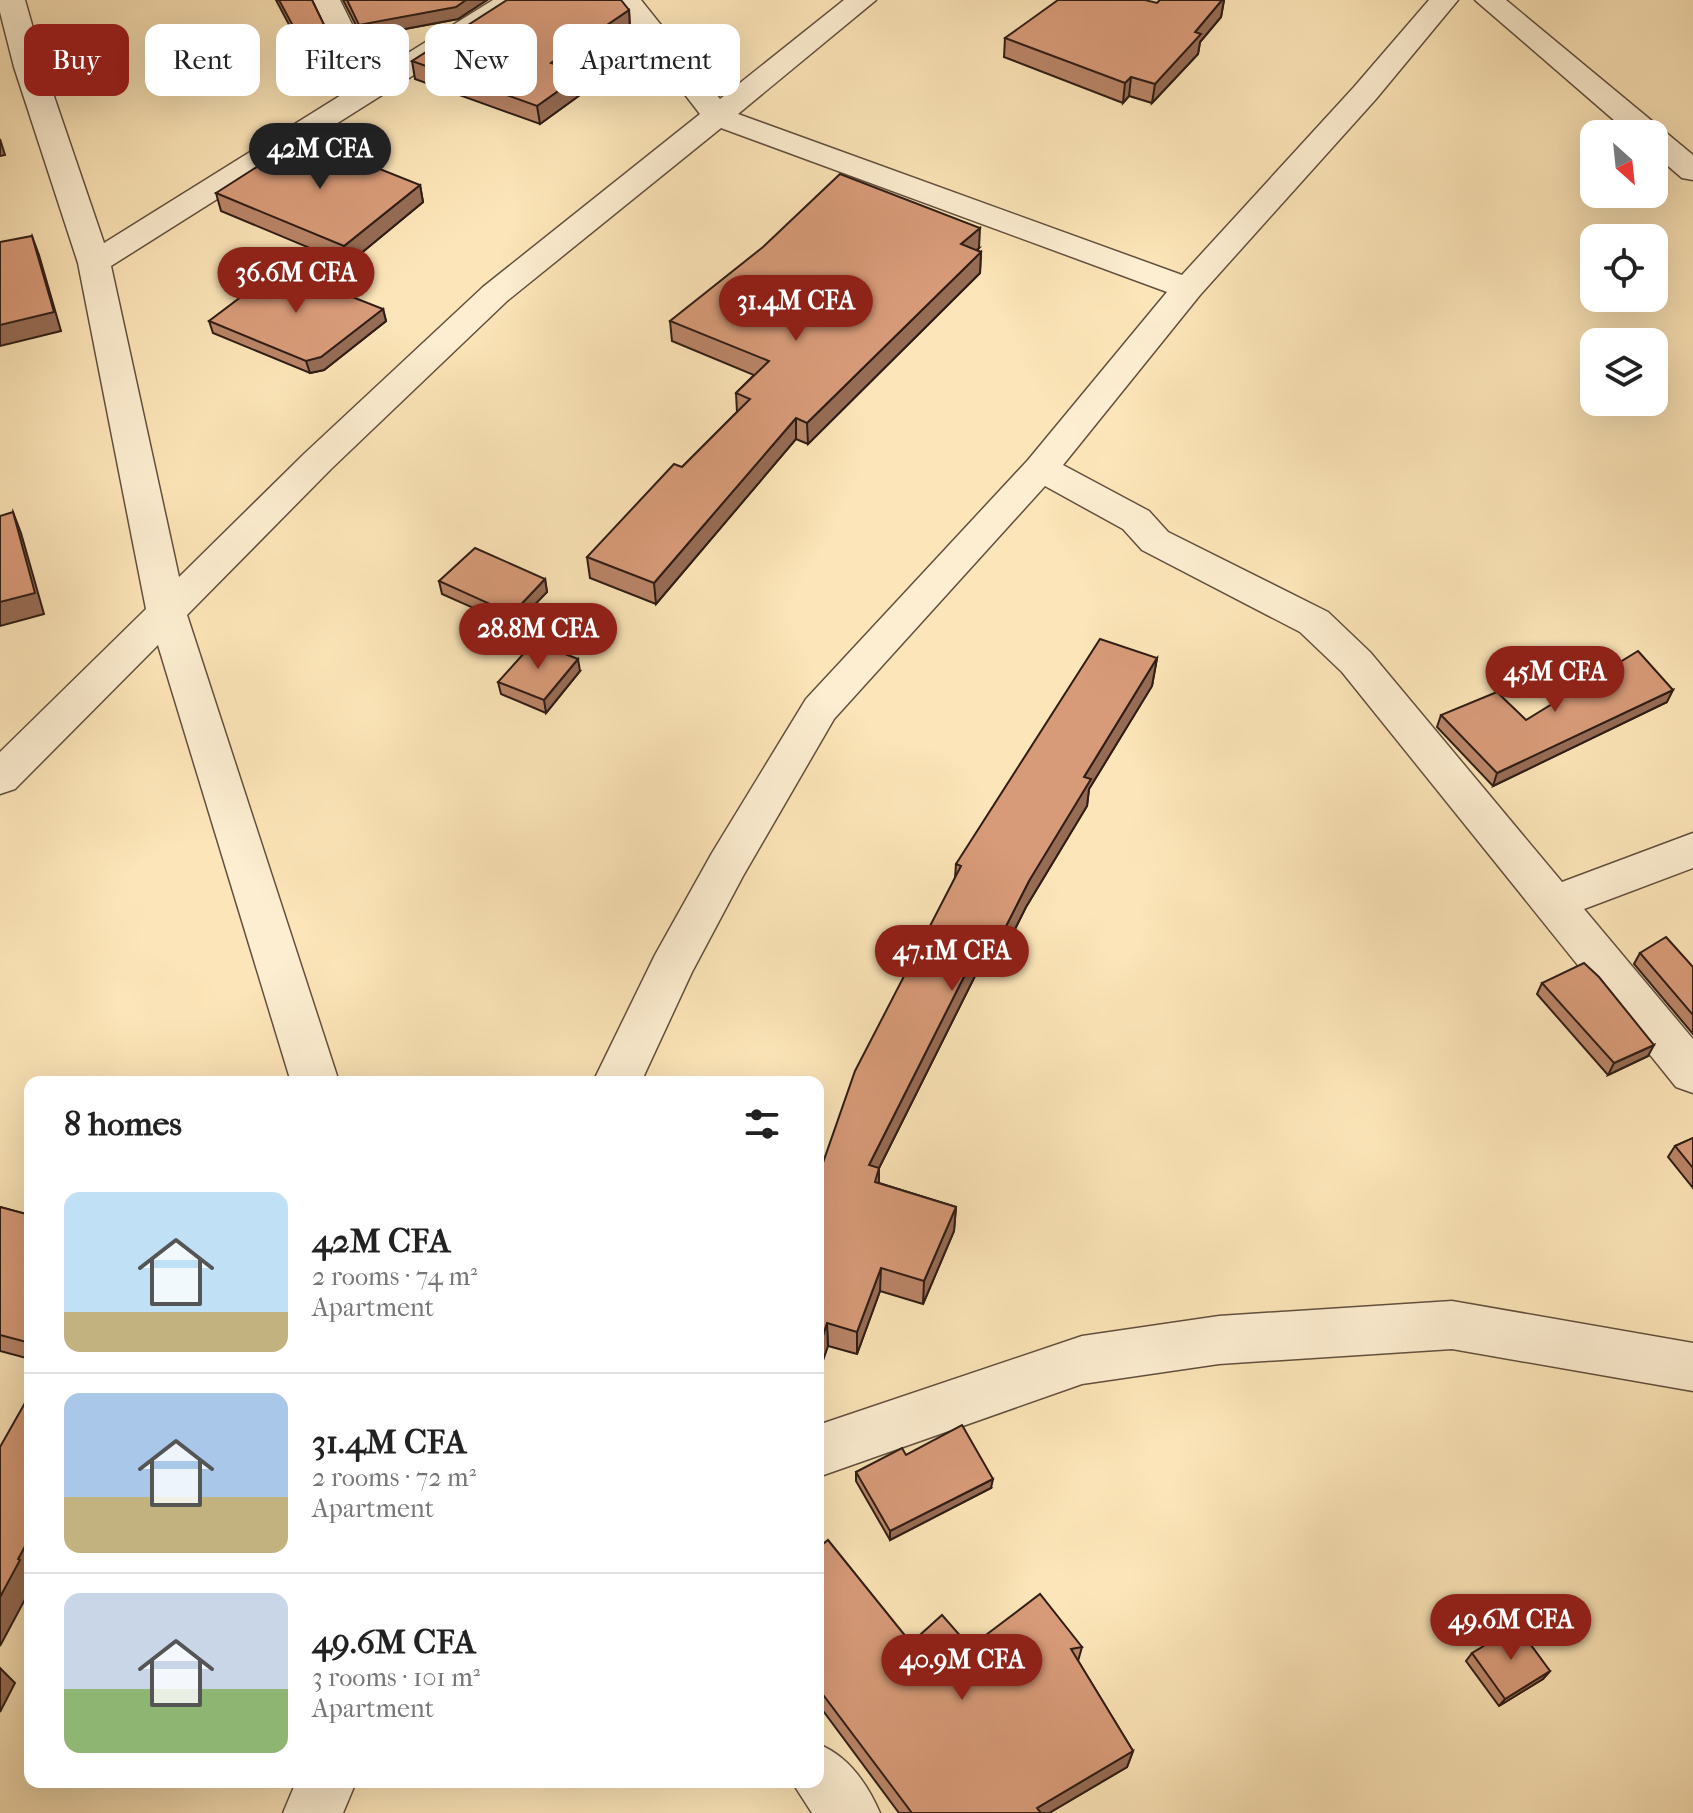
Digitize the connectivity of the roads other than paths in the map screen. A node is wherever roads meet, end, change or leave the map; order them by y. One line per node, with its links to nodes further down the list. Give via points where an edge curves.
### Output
1 (11, 0): 10 (street)
2 (326, 0): 8 (street)
3 (513, 0): 9 (street)
4 (626, 0): 12 (street)
5 (862, 0): 12 (street)
6 (1444, 0): 17 (street)
7 (1489, 0): 13 (street)
8 (338, 24)
9 (409, 65)
10 (15, 70): 16 (street)
11 (360, 96): 16 (street)
12 (718, 117): 17 (street); 19 (street, via 495,294)
13 (1632, 120)
14 (1668, 150): 15 (street)
15 (1693, 171)
16 (94, 263): 19 (street)
17 (1188, 288): 18 (street)
18 (1041, 468): 22 (street, via 1136,520 1155,541 1321,627 1356,662); 25 (street, via 820,709 692,929)
19 (166, 609): 20 (street); 24 (street)
20 (0, 778)
21 (1693, 850): 22 (street)
22 (1553, 903): 23 (street)
23 (1693, 1073)
24 (313, 1076)
25 (620, 1076)
26 (1693, 1367): 27 (street, via 1452,1325 1219,1340 1082,1360)
27 (824, 1449)
28 (824, 1780): 31 (street)
29 (323, 1788): 30 (street)
30 (313, 1813)
31 (850, 1813)

